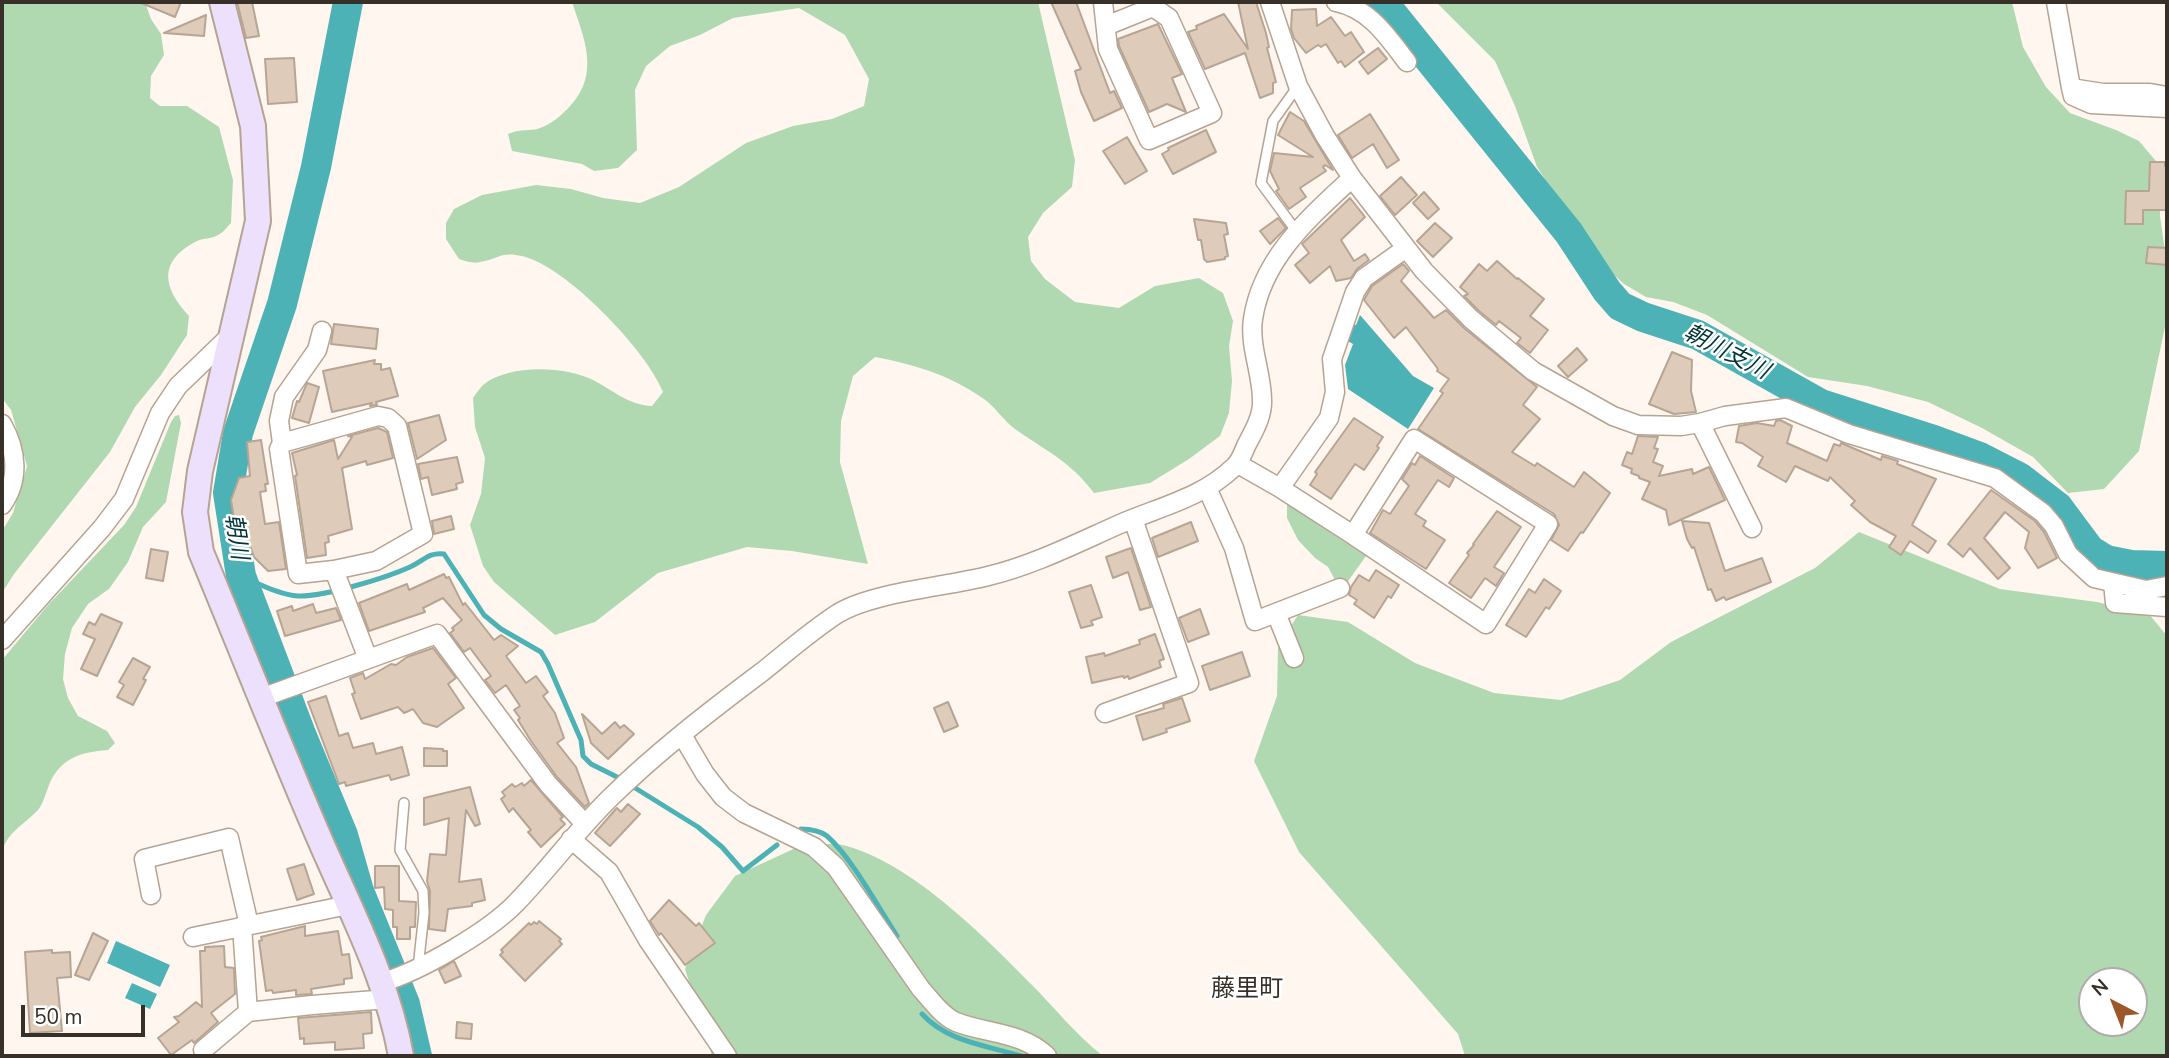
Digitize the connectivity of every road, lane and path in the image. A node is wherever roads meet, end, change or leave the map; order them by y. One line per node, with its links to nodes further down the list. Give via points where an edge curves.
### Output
1 (222, 2): 16 (street, via 253,126 258,221)
2 (1102, 2): 6 (street)
3 (1269, 2): 8 (street)
4 (1336, 2): 7 (street, via 1376,21)
5 (2056, 2): 9 (street)
6 (1106, 26): 6 (street, via 1108,49 1149,140 1212,113 1169,18 1153,7)
7 (1407, 62)
8 (1298, 86): 12 (street); 13 (lane, via 1273,121 1261,183)
9 (2071, 88): 10 (street); 11 (street, via 2073,96 2091,104)
10 (2167, 96)
11 (2167, 108)
12 (1352, 178): 13 (street); 14 (street)
13 (1297, 232): 20 (street, via 1277,257 1258,299 1252,339 1263,403)
14 (1406, 248): 18 (street, via 1471,319 1533,371 1638,425); 22 (street, via 1364,278 1355,292 1332,359 1335,392 1329,418)
15 (322, 331): 19 (street, via 317,350 284,397 279,421)
16 (234, 333): 33 (street, via 178,386 160,413 124,499); 36 (street, via 200,471 195,512 201,552)
17 (2, 424): 23 (street, via 15,461)
18 (1700, 424): 25 (street); 28 (street, via 1786,408 1829,427 1995,478 2043,513 2079,565 2094,578)
19 (282, 443): 27 (street, via 279,449 298,573); 27 (street, via 379,416 397,426 423,534)
20 (1238, 464): 21 (street); 22 (street)
21 (1206, 488): 24 (street); 32 (street, via 1234,548 1255,621)
22 (1280, 488): 26 (street)
23 (2, 505)
24 (1133, 519): 37 (street, via 1189,682); 38 (street, via 1009,570 850,607)
25 (1752, 528)
26 (1353, 535): 26 (street, via 1414,439 1548,524 1486,624)
27 (338, 581): 34 (street)
28 (2113, 583): 29 (street, via 2146,590); 31 (street, via 2115,603)
29 (2167, 586)
30 (1340, 589): 32 (street)
31 (2167, 607)
32 (1276, 612): 35 (street)
33 (2, 640)
34 (368, 659): 36 (street); 40 (street, via 437,634 548,784)
35 (1294, 659)
36 (270, 695): 43 (street)
37 (1105, 713)
38 (682, 735): 40 (street); 52 (street, via 723,797 744,813 814,847 835,867 935,1006 954,1021 1019,1038)
39 (404, 803): 46 (lane, via 400,850 423,891 424,914)
40 (585, 824): 41 (street)
41 (571, 839): 46 (street, via 499,919); 51 (street, via 609,872 648,940)
42 (151, 895): 44 (street, via 144,859 229,838)
43 (348, 905): 44 (street); 47 (street)
44 (246, 925): 45 (street); 48 (street)
45 (193, 937)
46 (414, 970): 47 (street)
47 (387, 987): 48 (street, via 312,1005); 50 (street)
48 (248, 1013): 49 (street)
49 (203, 1050)
50 (401, 1056)
51 (727, 1056)
52 (1047, 1056)

